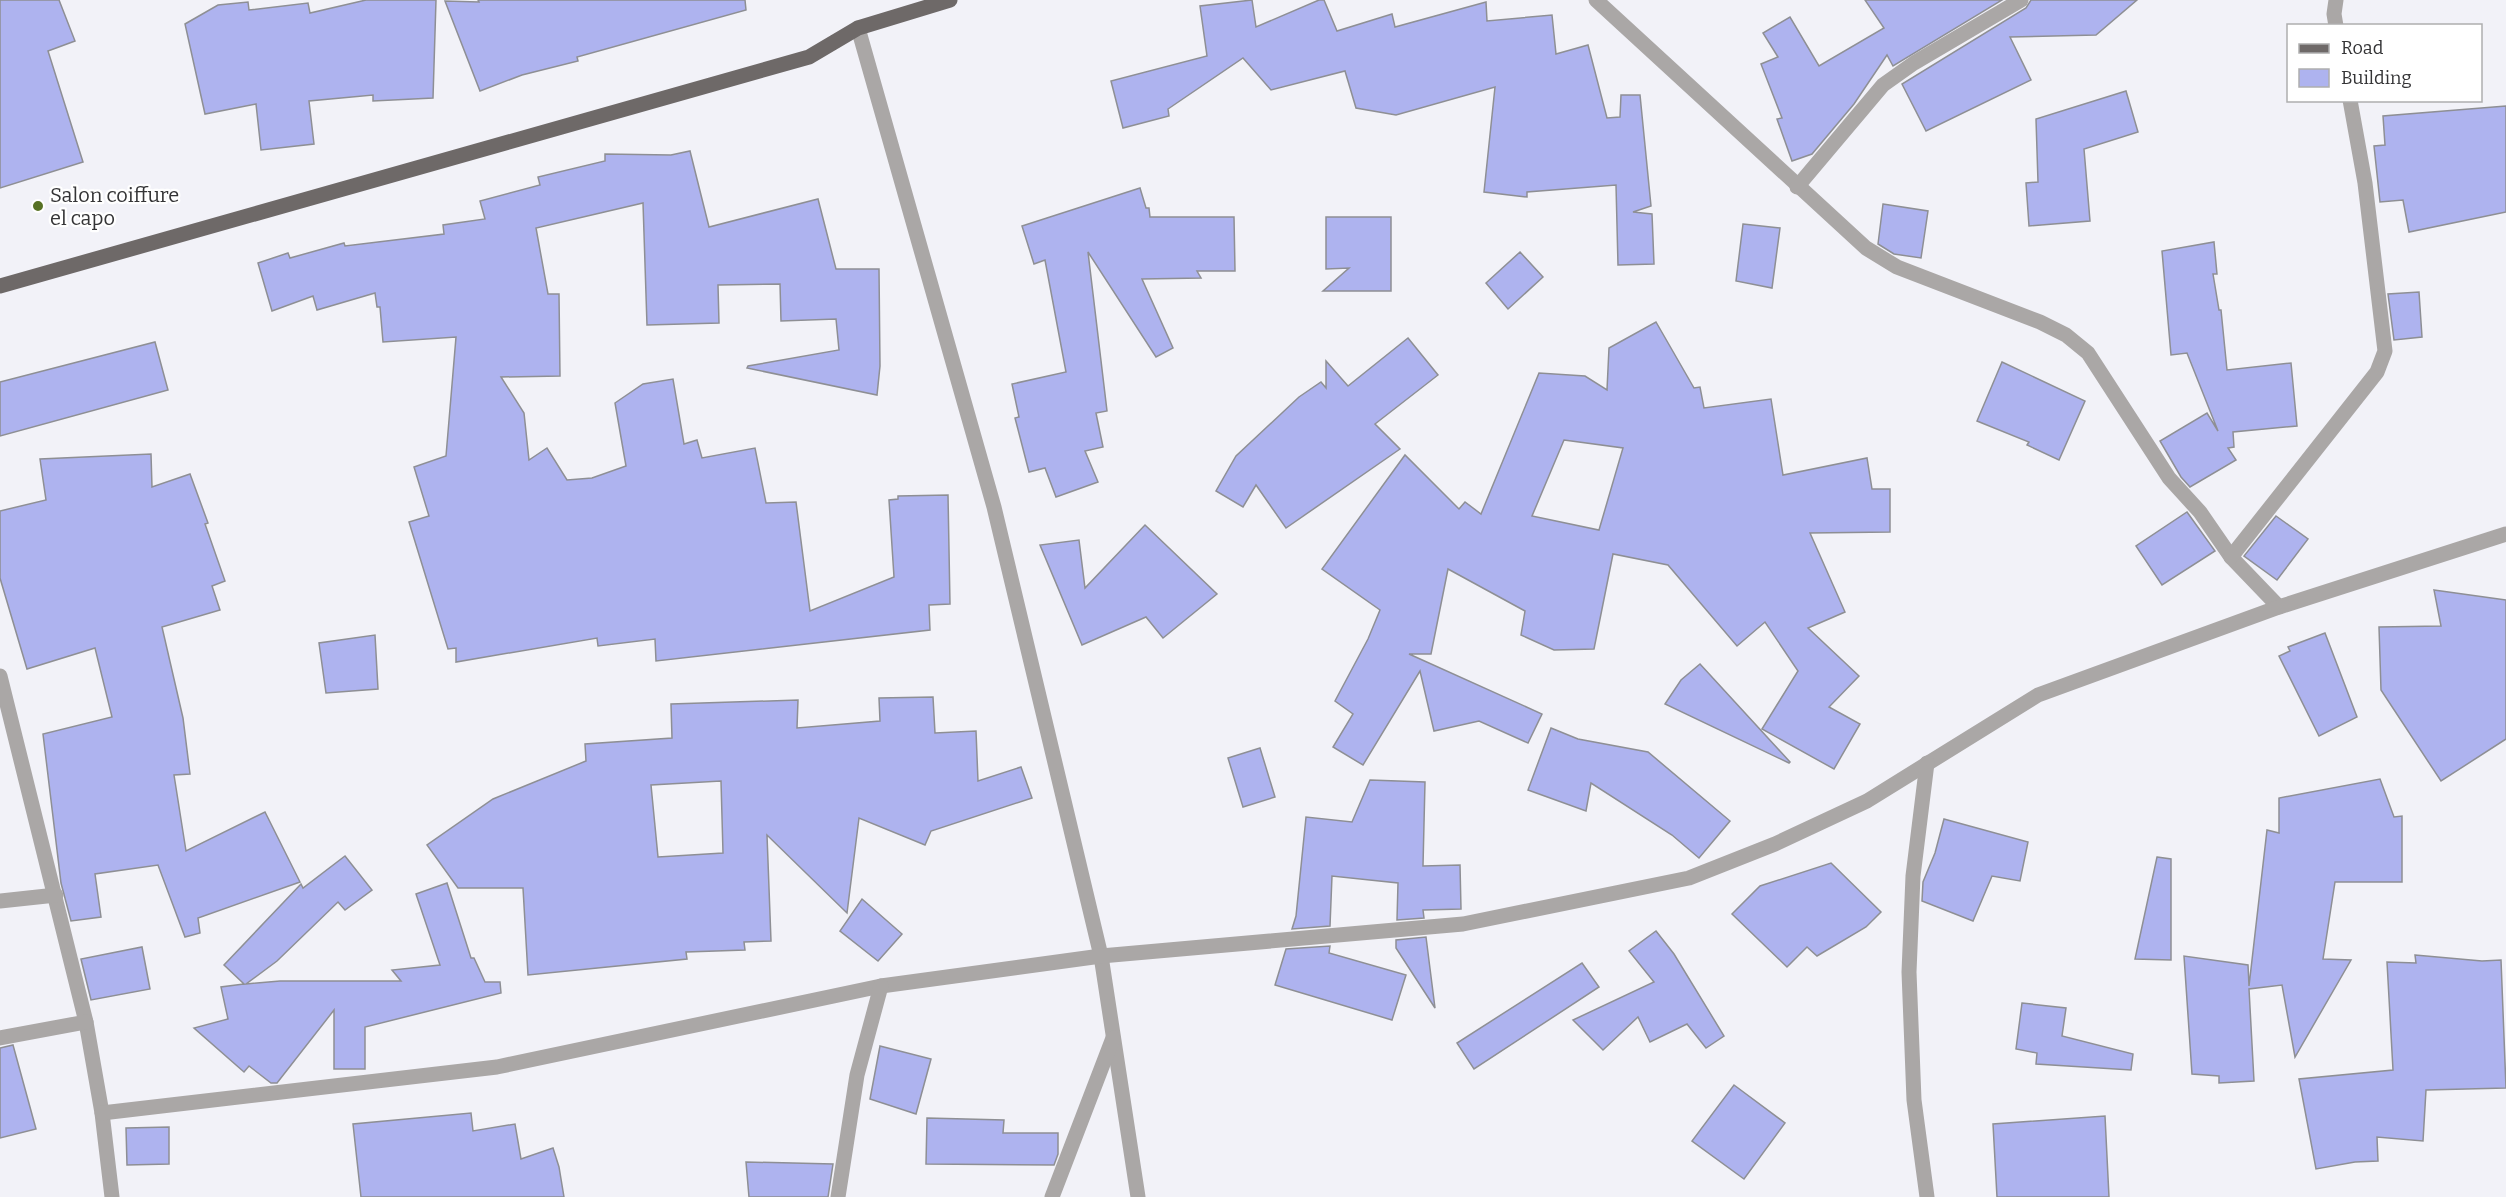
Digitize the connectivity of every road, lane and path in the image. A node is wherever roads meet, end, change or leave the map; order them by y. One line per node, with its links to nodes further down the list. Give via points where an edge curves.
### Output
1 (950, 0): 6 (main road)
2 (1596, 0): 8 (street)
3 (2021, 0): 8 (street, via 1883,85)
4 (2336, 0): 5 (street)
5 (2336, 24)
6 (858, 28): 9 (main road, via 809,57); 18 (street, via 994,507)
7 (2350, 102): 11 (street, via 2365,183 2385,351 2377,372)
8 (1797, 187): 11 (street, via 1866,248 1897,267 2040,322 2074,341 2088,353 2169,478 2200,512)
9 (0, 285)
10 (2506, 534): 12 (street)
11 (2231, 557): 12 (street)
12 (2279, 606): 15 (street, via 2038,695)
13 (0, 676): 14 (street)
14 (3, 700): 16 (street)
15 (1927, 763): 18 (street, via 1867,801 1689,878 1462,924); 28 (street, via 1913,876 1909,972 1914,1100)
16 (56, 895): 17 (street); 20 (street)
17 (0, 901)
18 (1101, 956): 19 (street); 22 (street)
19 (881, 986): 23 (street, via 497,1067); 25 (street, via 857,1075)
20 (86, 1022): 21 (street); 23 (street)
21 (0, 1038)
22 (1113, 1038): 26 (street); 27 (street)
23 (102, 1113): 24 (street)
24 (112, 1197)
25 (838, 1197)
26 (1052, 1197)
27 (1138, 1197)
28 (1927, 1197)

